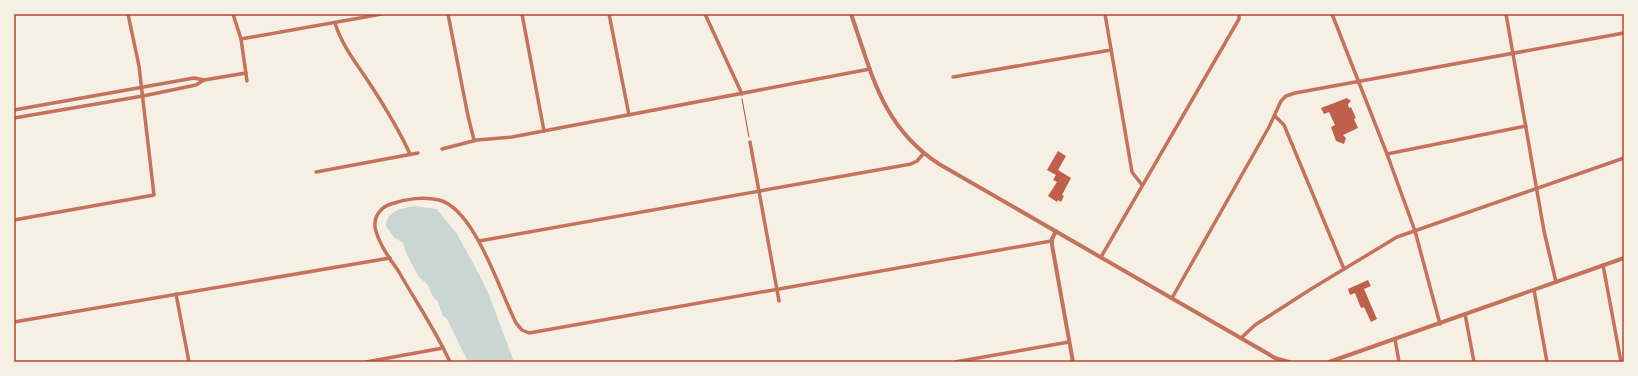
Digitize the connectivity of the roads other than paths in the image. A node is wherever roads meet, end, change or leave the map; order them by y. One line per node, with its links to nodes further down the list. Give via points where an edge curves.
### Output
1 (128, 14): 24 (street)
2 (233, 14): 15 (street)
3 (382, 14): 13 (street)
4 (448, 14): 35 (street)
5 (522, 14): 34 (street)
6 (609, 14): 30 (street)
7 (705, 14): 25 (street)
8 (851, 14): 18 (street)
9 (1104, 14): 16 (street)
10 (1332, 14): 23 (street)
11 (1506, 14): 17 (street)
12 (1239, 15): 44 (street)
13 (335, 23): 15 (street); 40 (street, via 344,46 372,87)
14 (1624, 33): 17 (street)
15 (241, 39): 19 (street)
16 (1111, 50): 20 (street); 44 (street, via 1132,172)
17 (1513, 52): 23 (street); 33 (street)
18 (870, 69): 25 (street); 39 (street, via 891,117)
19 (246, 73): 21 (street); 22 (street)
20 (953, 77)
21 (204, 80): 24 (street, via 194,78); 26 (street, via 196,85)
22 (247, 81)
23 (1358, 81): 31 (street, via 1288,95 1279,103); 41 (street)
24 (141, 87): 26 (street); 27 (street)
25 (742, 94): 30 (street)
26 (143, 96): 29 (street); 47 (street, via 154,195)
27 (55, 103): 28 (street); 29 (street)
28 (14, 110)
29 (56, 111): 32 (street)
30 (629, 115): 34 (street)
31 (1275, 116): 56 (street, via 1284,125); 61 (street)
32 (14, 118)
33 (1526, 126): 41 (street); 45 (street)
34 (544, 131): 35 (street)
35 (474, 140): 37 (street)
36 (750, 142): 46 (street)
37 (442, 149)
38 (418, 153): 40 (street)
39 (924, 153): 46 (street, via 917,162 911,164); 48 (street)
40 (410, 154): 43 (street)
41 (1387, 154): 49 (street)
42 (1624, 158): 45 (street)
43 (316, 172)
44 (1142, 185): 52 (street)
45 (1538, 189): 49 (street); 57 (street)
46 (759, 191): 50 (street); 58 (street)
47 (14, 220)
48 (1056, 231): 51 (street); 52 (street)
49 (1414, 231): 56 (street, via 1397,237); 65 (street)
50 (479, 241): 53 (street, via 463,218 448,204 435,199 413,199 390,204 381,209 376,216 376,228); 58 (street, via 512,316 518,326 526,332)
51 (1051, 241): 58 (street); 68 (street)
52 (1101, 257): 61 (street)
53 (390, 258): 60 (street); 69 (street)
54 (1624, 258): 55 (street)
55 (1603, 265): 57 (street); 80 (street)
56 (1344, 269): 66 (street, via 1255,325)
57 (1556, 282): 59 (street)
58 (777, 290): 62 (street)
59 (1534, 290): 63 (street); 79 (street)
60 (176, 294): 64 (street); 70 (street)
61 (1172, 298): 66 (street)
62 (779, 301)
63 (1465, 314): 65 (street); 78 (street)
64 (14, 322)
65 (1440, 324): 67 (street)
66 (1241, 338): 75 (street)
67 (1395, 339): 76 (street); 77 (street)
68 (1069, 342): 73 (street); 74 (street)
69 (443, 348): 71 (street); 72 (street)
70 (188, 362)
71 (366, 362)
72 (450, 362)
73 (955, 362)
74 (1073, 362)
75 (1287, 362)
76 (1329, 362)
77 (1399, 362)
78 (1474, 362)
79 (1547, 362)
80 (1621, 362)

